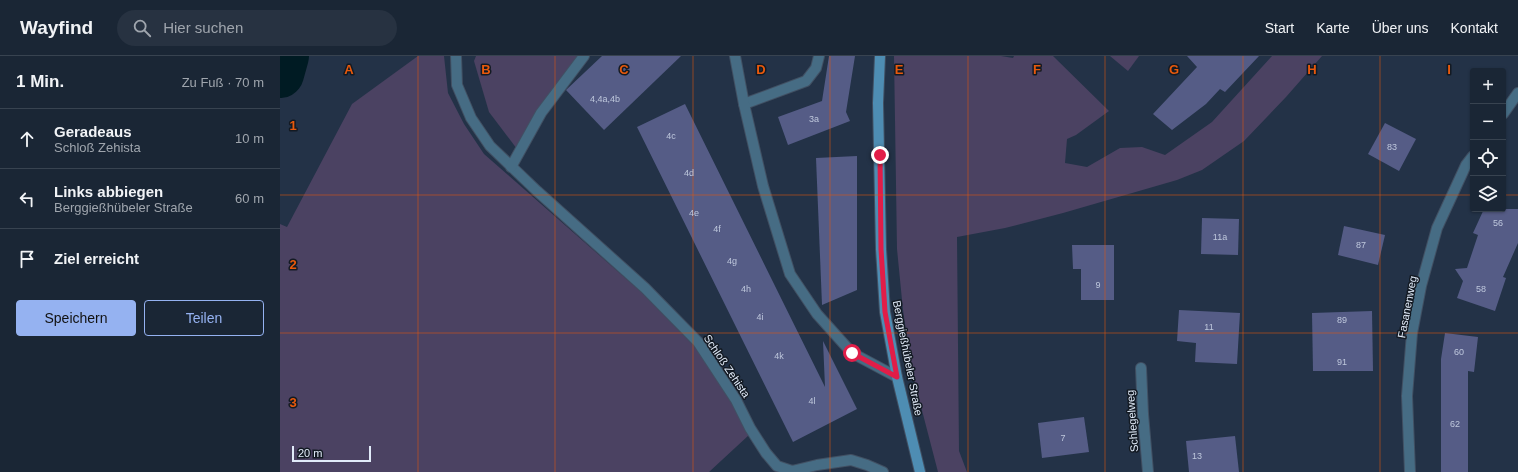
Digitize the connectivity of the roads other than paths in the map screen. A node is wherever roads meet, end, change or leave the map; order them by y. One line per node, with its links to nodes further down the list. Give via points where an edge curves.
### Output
1 (456, 56): 10 (street, Schloß Zehista, via 458,85 471,118 490,146)
2 (584, 56): 10 (street, via 541,113)
3 (735, 56): 7 (street)
4 (818, 56): 7 (street, via 816,68 806,81)
5 (880, 56): 12 (main road, Berggießhübeler Straße, via 878,103 881,249 885,312)
6 (1518, 93): 8 (street)
7 (744, 104): 12 (street, via 763,186 790,274 817,314 852,353)
8 (1506, 110)
9 (1470, 160): 16 (street, Fasanenweg, via 1437,228 1421,286 1412,333 1408,396)
10 (511, 167): 13 (street, Schloß Zehista, via 645,288 698,342 736,400 762,447 777,466 792,472 850,460)
11 (1141, 368): 15 (street, Schlegelweg)
12 (897, 377): 14 (main road, Berggießhübeler Straße)
13 (883, 472)
14 (920, 472)
15 (1148, 472)
16 (1410, 472)

